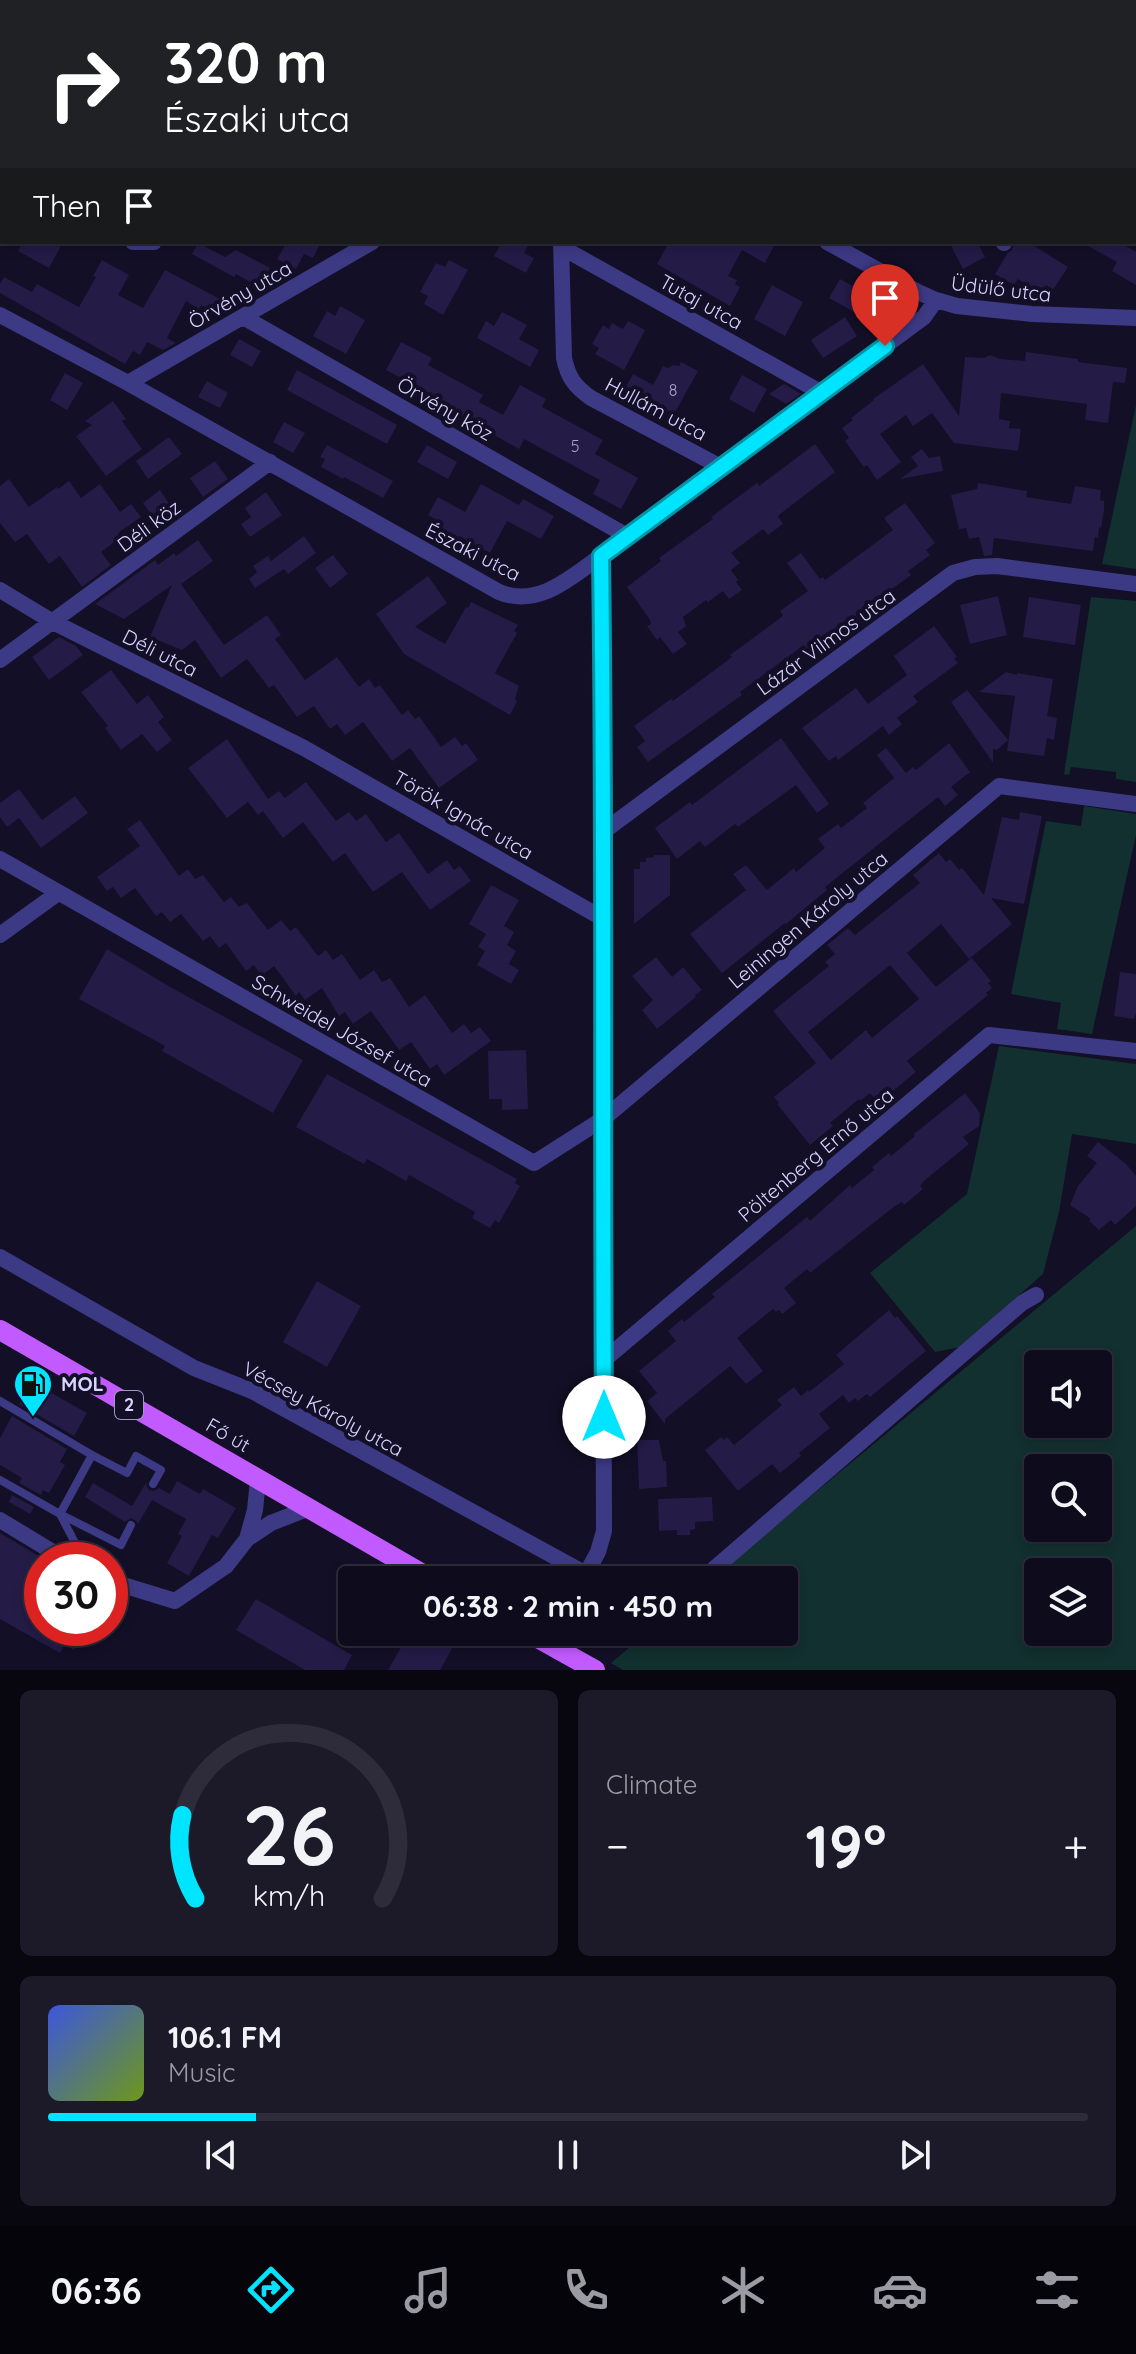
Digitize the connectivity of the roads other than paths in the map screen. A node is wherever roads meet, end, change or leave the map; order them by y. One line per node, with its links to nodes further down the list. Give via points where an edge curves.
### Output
1 (369, 244): 6 (street, Örvény utca)
2 (561, 244): 9 (street, Tutaj utca); 11 (street, Hullám utca, via 568,376 591,398)
3 (831, 244): 4 (street, Üdülő utca)
4 (936, 300): 7 (street, Üdülő utca, via 1032,314); 9 (street, Északi utca, via 924,317)
5 (0, 315): 8 (street, Északi utca)
6 (243, 317): 8 (street, Örvény utca); 12 (street, Örvény köz)
7 (1136, 318)
8 (128, 383): 10 (street, Északi utca)
9 (822, 393): 11 (street, Északi utca)
10 (270, 462): 13 (street, Északi utca, via 511,597 543,594); 16 (street, Déli köz)
11 (721, 467): 12 (street, Északi utca)
12 (627, 536): 13 (street, Északi utca)
13 (601, 556): 20 (street)
14 (1136, 584): 20 (street, Lázár Vilmos utca, via 997,566 953,573)
15 (0, 590): 16 (street, Déli utca)
16 (53, 622): 17 (street, Déli köz); 18 (street, Déli utca)
17 (0, 660)
18 (304, 748): 23 (street, Török Ignác utca)
19 (1136, 804): 26 (street, Leiningen Károly utca, via 999,786)
20 (604, 831): 23 (street)
21 (0, 859): 22 (street)
22 (58, 893): 24 (street); 26 (street, Schweidel József utca, via 534,1163)
23 (602, 918): 26 (street)
24 (0, 935)
25 (1136, 1051): 30 (street, Pöltenberg Ernő utca, via 989,1035)
26 (603, 1119): 30 (street)
27 (0, 1257): 44 (street, Vécsey Károly utca, via 194,1368 252,1391)
28 (1036, 1295): 46 (street)
29 (0, 1330): 34 (main road, Fő út / 2)
30 (604, 1360): 45 (street, via 604,1531)
31 (0, 1401): 32 (lane)
32 (92, 1455): 35 (lane, via 127,1473 136,1456 161,1470); 37 (lane)
33 (0, 1480): 37 (lane)
34 (258, 1480): 36 (main road, Fő út / 2); 40 (street)
35 (153, 1484)
36 (307, 1509): 40 (street); 43 (main road, Fő út / 2)
37 (60, 1514): 39 (lane, via 121,1545); 42 (lane)
38 (0, 1520): 41 (street)
39 (131, 1525)
40 (247, 1539): 47 (street, via 226,1566 175,1601)
41 (36, 1542)
42 (75, 1542)
43 (408, 1566)
44 (572, 1566)
45 (595, 1566)
46 (717, 1566)
47 (128, 1587)
48 (552, 1646): 49 (main road)
49 (595, 1670)

